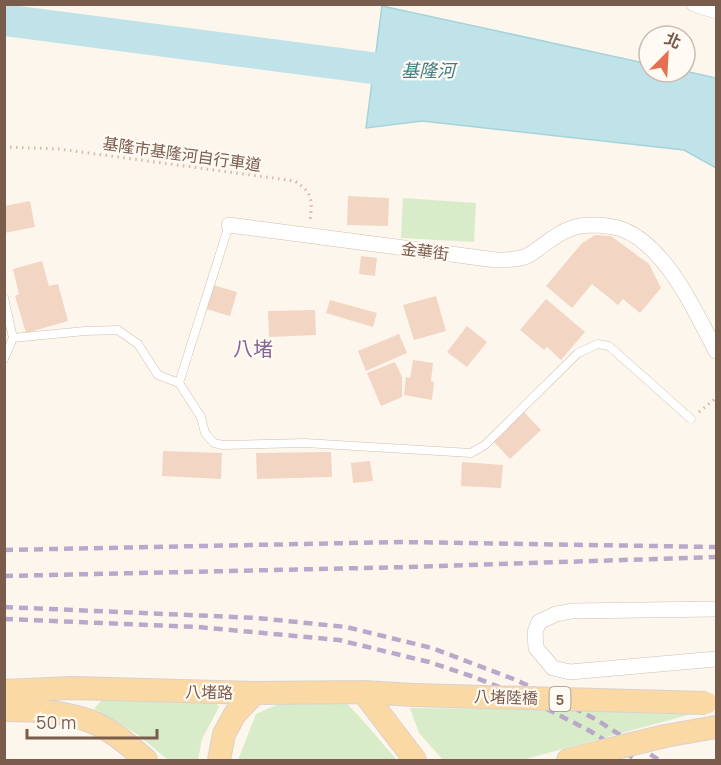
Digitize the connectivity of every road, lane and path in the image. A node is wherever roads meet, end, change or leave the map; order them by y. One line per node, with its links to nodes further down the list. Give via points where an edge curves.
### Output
1 (694, 4): 2 (street)
2 (717, 11)
3 (4, 147): 5 (path, 基隆市基隆河自行車道, via 59,149 295,181 305,188 312,201)
4 (229, 225): 5 (street, 金華街); 10 (lane, 金華街)
5 (309, 236): 8 (street, 金華街, via 512,260 527,256 570,228 587,225 623,230 665,262)
6 (4, 298): 7 (lane)
7 (13, 338): 9 (lane); 10 (lane, via 117,330 138,344 158,375)
8 (717, 351)
9 (4, 359)
10 (179, 383): 12 (lane, via 214,443 305,442 471,453 578,353 598,344 609,346)
11 (717, 398): 12 (path)
12 (691, 419)
13 (717, 609): 14 (street, via 572,611 539,622 535,632 536,648 544,658 553,668 570,672)
14 (717, 659)
15 (4, 691): 17 (main road, 八堵路 / 5, via 72,688)
16 (363, 692): 17 (main road, 八堵路 / 5); 18 (main road, 八堵路 / 5); 25 (main road)
17 (255, 693): 24 (main road, via 235,714 224,734)
18 (414, 695): 19 (main road, 八堵陸橋 / 5, bridge)
19 (711, 703)
20 (4, 710): 23 (main road, via 65,714 97,724)
21 (717, 727): 22 (main road, bridge, via 665,736)
22 (604, 756): 26 (main road)
23 (146, 760)
24 (219, 760)
25 (415, 760)
26 (568, 760)

